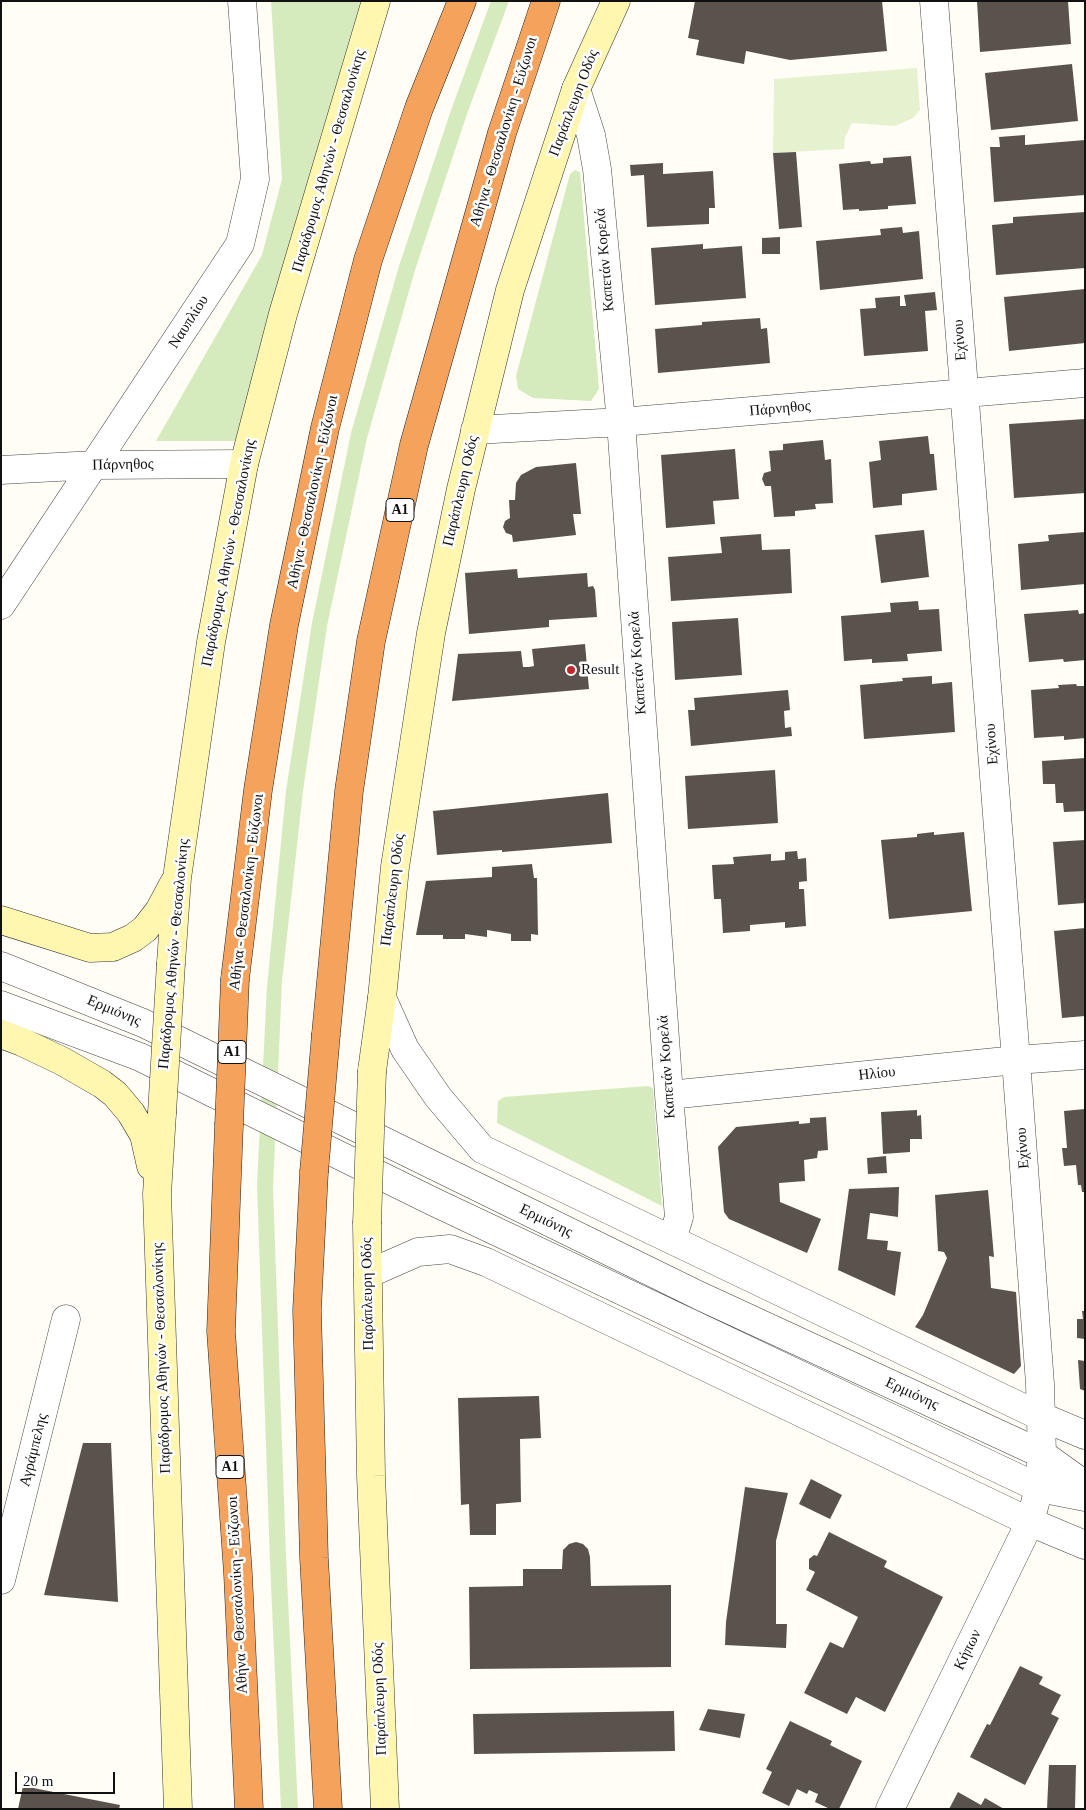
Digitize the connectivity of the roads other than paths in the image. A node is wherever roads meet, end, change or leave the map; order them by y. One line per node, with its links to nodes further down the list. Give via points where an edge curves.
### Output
1 (242, 1): 13 (street, Ναυπλίου, via 255,180 240,244)
2 (376, 1): 12 (main road, Παράδρομος Αθηνών - Θεσσαλονίκης, via 283,314)
3 (462, 1): 39 (highway, Αθήνα - Θεσσαλονίκη - Εύζωνοι / Α1, bridge, via 419,108 368,260 325,428 284,625 258,790 236,979 221,1331 238,1574)
4 (546, 1): 40 (highway, Αθήνα - Θεσσαλονίκη - Εύζωνοι / Α1, bridge, via 502,133 419,426 375,622 349,791 314,1172 307,1310 314,1558)
5 (616, 1): 7 (main road, Παράπλευρη Οδός)
6 (934, 1): 9 (street, Εχίνου)
7 (576, 89): 10 (street, Καπετάν Κορελά, via 591,135 596,168); 11 (main road, Παράπλευρη Οδός, via 510,290)
8 (1085, 383): 9 (street, Πάρνηθος)
9 (964, 394): 10 (street, Πάρνηθος); 23 (street, Εχίνου)
10 (621, 422): 11 (street, Πάρνηθος); 24 (street, Καπετάν Κορελά)
11 (475, 430): 19 (main road, Παράπλευρη Οδός, via 430,633 395,867)
12 (244, 464): 13 (street, Πάρνηθος); 16 (main road, Παράδρομος Αθηνών - Θεσσαλονίκης, via 211,642)
13 (95, 465): 14 (street, Πάρνηθος); 15 (street, Ναυπλίου)
14 (1, 470)
15 (1, 605)
16 (177, 878): 17 (main road, via 159,911 145,928 113,947 90,948); 25 (main road, Παράδρομος Αθηνών - Θεσσαλονίκης, bridge)
17 (1, 920)
18 (1, 966): 31 (street, Ερμιόνης, via 143,1023 700,1296)
19 (382, 998): 26 (street, via 405,1049 438,1097 482,1149); 27 (main road, Παράπλευρη Οδός, bridge, via 372,1070)
20 (1, 1005): 33 (street, Ερμιόνης, via 140,1057 432,1200)
21 (1, 1034): 25 (main road, via 62,1061 115,1094 144,1135)
22 (1085, 1055): 23 (street, Ηλίου)
23 (1016, 1060): 24 (street, Ηλίου); 29 (street, Εχίνου)
24 (669, 1095): 26 (street, Καπετάν Κορελά, via 679,1216)
25 (157, 1194): 38 (main road, Παράδρομος Αθηνών - Θεσσαλονίκης)
26 (672, 1240): 29 (street)
27 (368, 1274): 35 (street, via 418,1252 450,1249 477,1259); 41 (main road, Παράπλευρη Οδός, via 371,1476)
28 (66, 1319): 37 (street, Αγράμπελης)
29 (1042, 1417): 30 (street); 31 (street, Εχίνου)
30 (1085, 1435)
31 (1042, 1454): 32 (street, Ερμιόνης); 33 (street, Εχίνου)
32 (1085, 1486)
33 (1039, 1488): 34 (street, Ερμιόνης); 35 (street, Κήπων)
34 (1085, 1497)
35 (1030, 1522): 36 (street); 42 (street, Κήπων)
36 (1085, 1545)
37 (1, 1580)
38 (178, 1809)
39 (249, 1809)
40 (328, 1809)
41 (385, 1809)
42 (890, 1809)

